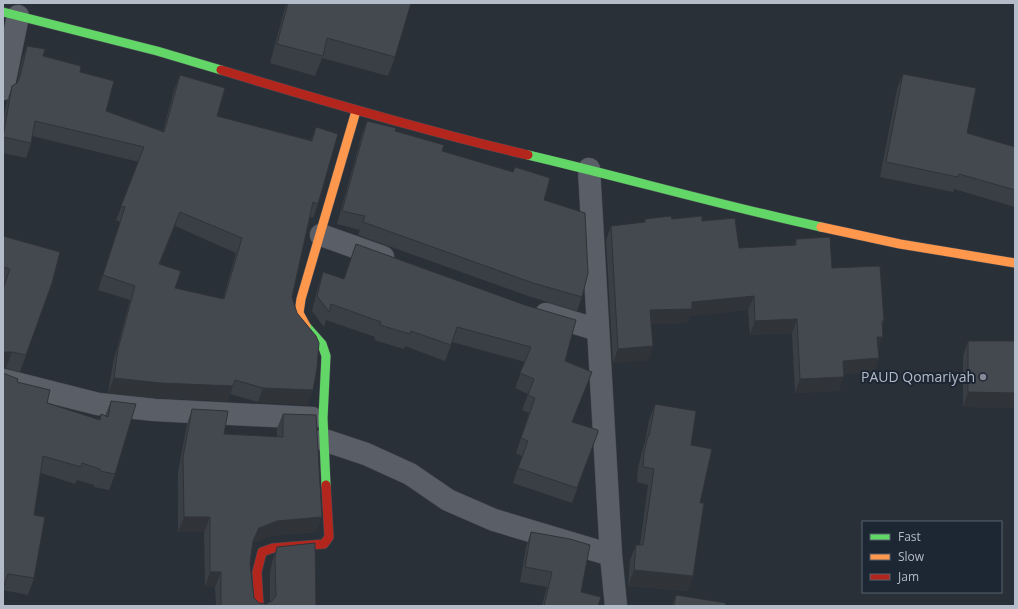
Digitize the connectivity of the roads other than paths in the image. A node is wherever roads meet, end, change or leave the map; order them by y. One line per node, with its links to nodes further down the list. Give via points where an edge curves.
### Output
1 (11, 14): 2 (street); 3 (main road, via 157,51)
2 (3, 89)
3 (356, 111): 4 (main road, via 451,137); 5 (main road)
4 (589, 169): 6 (main road, via 743,210 900,244); 9 (street)
5 (321, 235): 7 (street); 11 (main road, via 299,313 303,323 322,344 326,356)
6 (1015, 263)
7 (402, 264)
8 (524, 308): 9 (street)
9 (598, 330): 13 (street)
10 (3, 380): 11 (street, via 98,404 154,410)
11 (323, 418): 12 (main road)
12 (324, 440): 13 (street, via 366,454 410,474 448,500 494,520); 14 (main road, via 329,537 324,544 273,548 262,552 256,576)
13 (611, 555): 15 (street)
14 (259, 606)
15 (616, 606)

